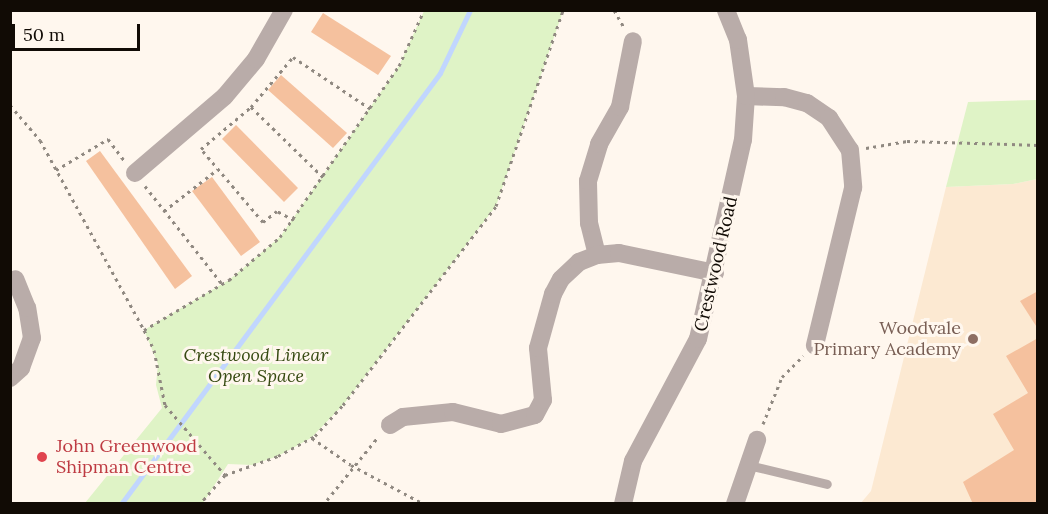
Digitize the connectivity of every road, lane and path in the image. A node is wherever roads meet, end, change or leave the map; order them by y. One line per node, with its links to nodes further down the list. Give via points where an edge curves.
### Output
1 (284, 10): 14 (street, via 256,59 225,96)
2 (424, 10): 9 (path, via 399,66)
3 (563, 10): 26 (path, via 496,206 343,405)
4 (726, 10): 6 (street, Crestwood Road, via 738,40)
5 (633, 41): 18 (street, via 620,107 599,144 588,181 589,223)
6 (746, 96): 11 (street, via 784,97 807,103 829,118); 19 (street, Crestwood Road, via 743,140)
7 (10, 105): 13 (path, via 40,140)
8 (251, 107): 9 (path, via 293,57); 12 (path, via 201,149); 15 (path)
9 (371, 109): 15 (path)
10 (1038, 145): 11 (path, via 907,141)
11 (850, 150): 23 (street, via 853,188)
12 (218, 169): 16 (path); 17 (path, via 263,222 277,211)
13 (56, 170): 14 (path, via 108,139); 22 (path)
14 (135, 173): 16 (path)
15 (324, 178): 17 (path)
16 (164, 211): 21 (path)
17 (294, 220): 21 (path, via 280,237)
18 (597, 255): 19 (street, via 619,253); 25 (street, via 579,262 561,279 553,294 538,348 543,400 535,416 501,424 453,412 403,417)
19 (715, 273): 35 (street, Crestwood Road, via 698,339 633,461)
20 (15, 279): 24 (street, via 27,308 32,338 21,368)
21 (222, 284): 22 (path)
22 (144, 330): 30 (path, via 154,350 165,405)
23 (815, 345): 27 (path, via 782,377)
24 (10, 378)
25 (390, 425): 28 (path)
26 (311, 438): 28 (path); 30 (path, via 278,456)
27 (757, 440): 29 (street)
28 (352, 465): 32 (path); 34 (path)
29 (748, 465): 31 (lane); 36 (street)
30 (225, 475): 33 (path)
31 (827, 484)
32 (327, 500)
33 (200, 504)
34 (424, 504)
35 (622, 504)
36 (735, 504)

